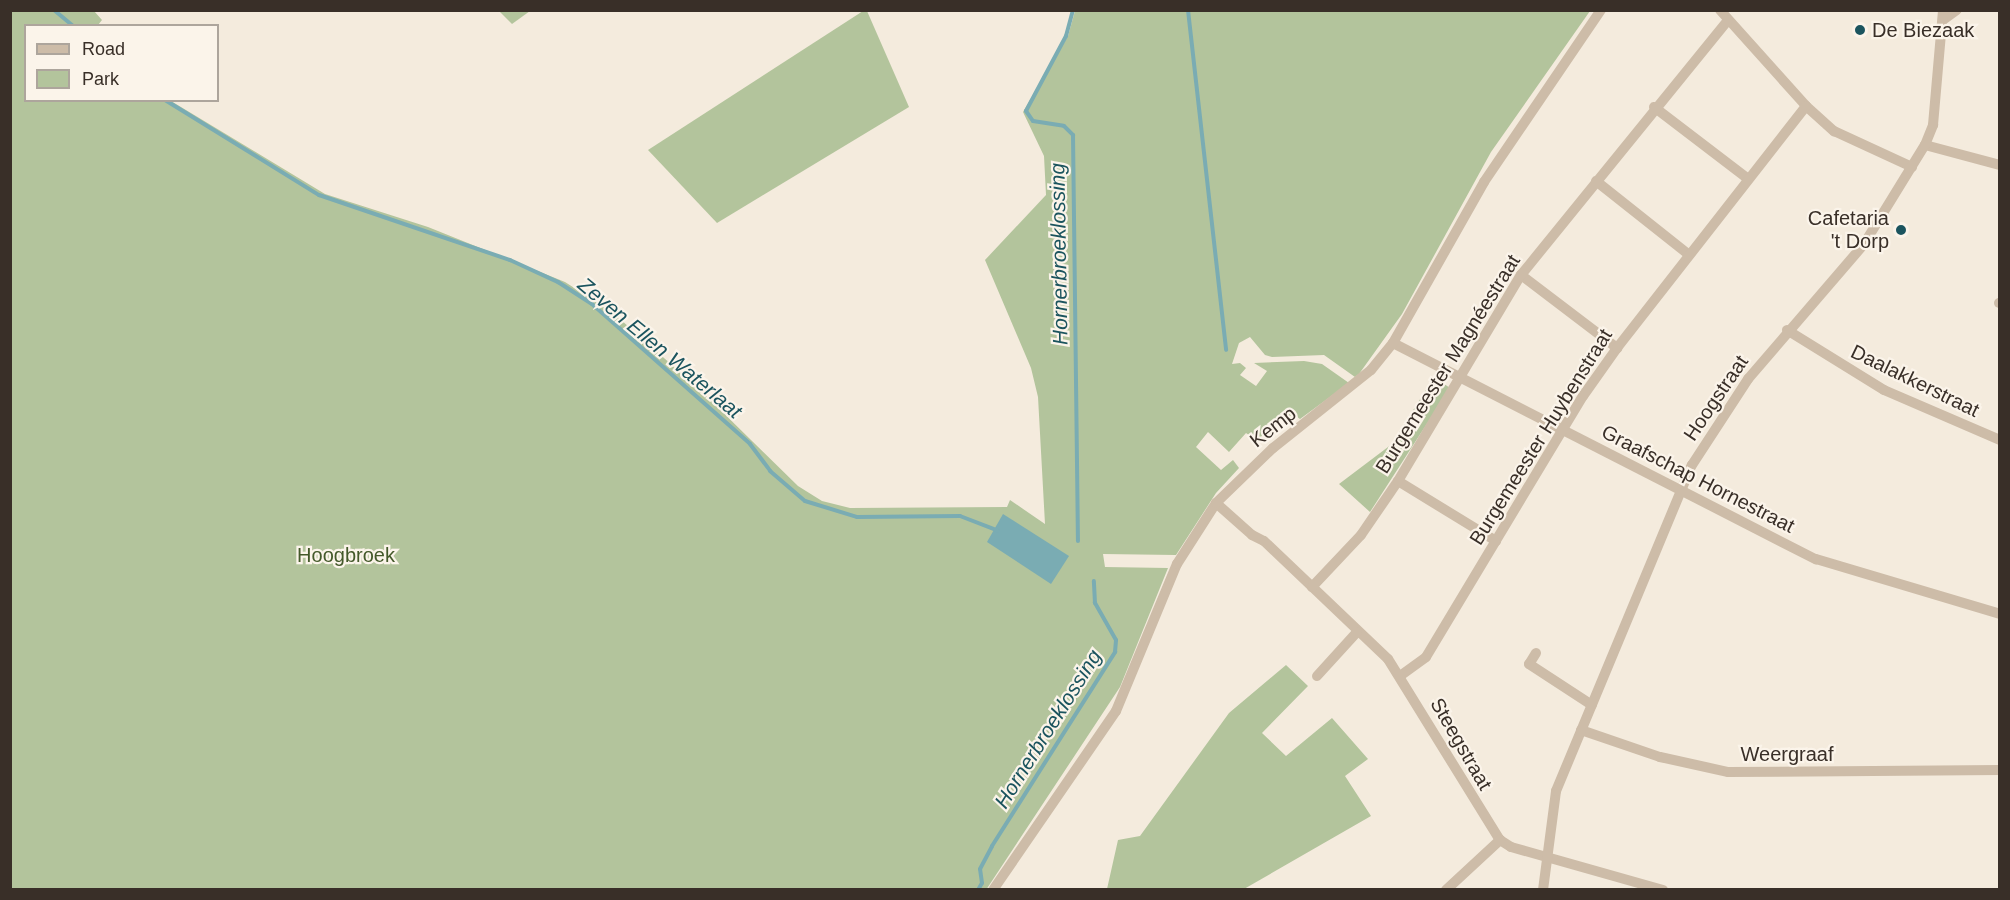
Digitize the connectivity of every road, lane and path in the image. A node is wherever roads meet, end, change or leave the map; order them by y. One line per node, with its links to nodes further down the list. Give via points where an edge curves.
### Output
1 (1601, 10): 16 (street, Kemp, via 1484,182)
2 (1720, 10): 5 (street)
3 (1957, 10): 4 (street)
4 (1943, 15): 8 (street, Hoogstraat, via 1933,125)
5 (1728, 20): 6 (street); 7 (street, Burgemeester Magnéestraat)
6 (1806, 106): 10 (street, via 1834,131); 11 (street, Burgemeester Huybenstraat)
7 (1654, 107): 11 (street); 12 (street, Burgemeester Magnéestraat)
8 (1925, 145): 9 (street); 10 (street, Hoogstraat)
9 (2000, 165)
10 (1912, 167): 15 (street, Hoogstraat, via 1864,244)
11 (1747, 178): 13 (street, Burgemeester Huybenstraat)
12 (1596, 182): 13 (street); 14 (street, Burgemeester Magnéestraat)
13 (1687, 253): 17 (street, Burgemeester Huybenstraat)
14 (1521, 275): 17 (street); 18 (street, Burgemeester Magnéestraat)
15 (1787, 330): 20 (street, Daalakkerstraat, via 1884,390); 22 (street, Hoogstraat, via 1719,419)
16 (1393, 343): 18 (street, Graafschap Hornestraat); 23 (street, Kemp, via 1363,377 1273,448)
17 (1617, 348): 19 (street, Burgemeester Huybenstraat)
18 (1462, 378): 19 (street, Graafschap Hornestraat); 21 (street, Burgemeester Magnéestraat)
19 (1563, 431): 22 (street, Graafschap Hornestraat); 24 (street, Burgemeester Huybenstraat)
20 (2000, 440)
21 (1398, 481): 24 (street); 25 (street, Burgemeester Magnéestraat, via 1361,535)
22 (1681, 489): 26 (street, Graafschap Hornestraat, via 1816,559); 31 (street, Hoogstraat)
23 (1216, 503): 25 (street, Steegstraat, via 1252,536 1264,541); 36 (street, Kemp, via 1177,564 1116,711)
24 (1496, 542): 30 (street, Burgemeester Huybenstraat, via 1426,657)
25 (1312, 587): 27 (street, Steegstraat)
26 (2000, 614)
27 (1357, 632): 29 (street); 30 (street, Steegstraat)
28 (1536, 653): 31 (street, via 1529,664)
29 (1317, 676)
30 (1400, 676): 34 (street, Steegstraat)
31 (1592, 705): 32 (street, Hoogstraat)
32 (1581, 730): 33 (street, Weergraaf, via 1660,757 1728,772); 35 (street, Hoogstraat, via 1556,791)
33 (2000, 770)
34 (1500, 840): 35 (street); 37 (street)
35 (1546, 855): 38 (street, Hoogstraat); 39 (street)
36 (993, 890)
37 (1446, 890)
38 (1543, 890)
39 (1663, 890)

